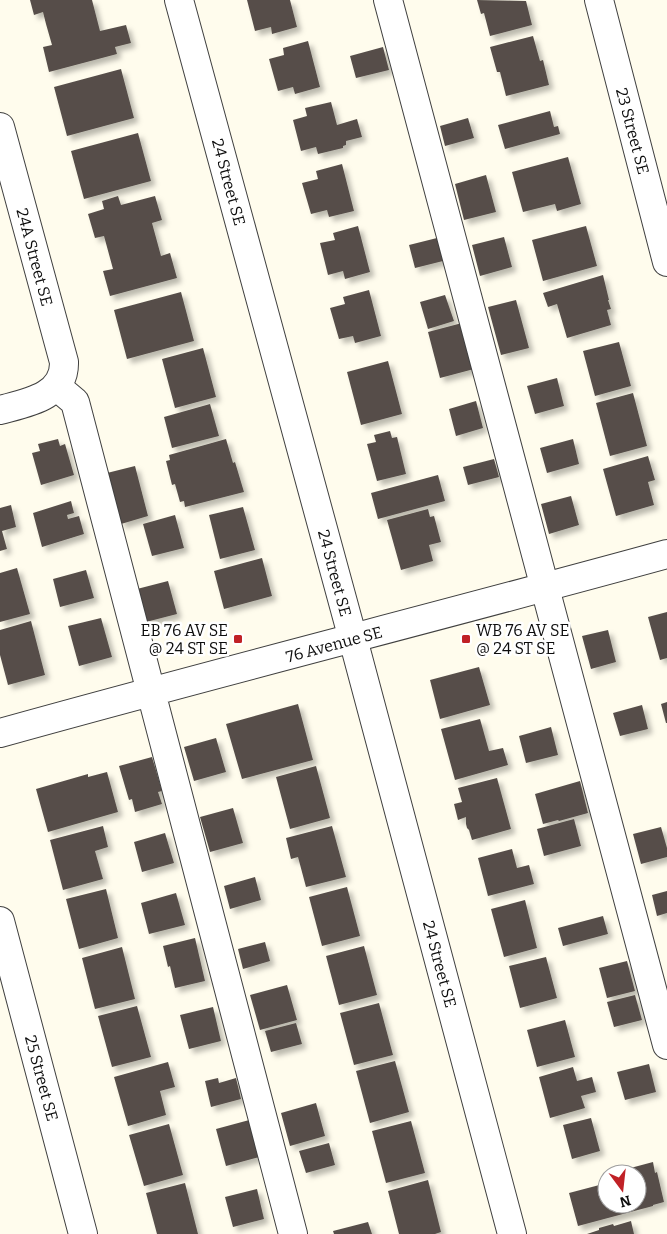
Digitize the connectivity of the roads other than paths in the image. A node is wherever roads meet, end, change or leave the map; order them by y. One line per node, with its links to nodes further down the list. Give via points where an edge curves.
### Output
1 (179, 0): 10 (street, 24 Street SE)
2 (388, 0): 9 (street)
3 (599, 0): 5 (street, 23 Street SE)
4 (0, 127): 6 (street, 24A Street SE, via 64,362 64,372)
5 (667, 262)
6 (56, 386): 7 (street, via 40,398); 11 (street, via 74,402)
7 (0, 410)
8 (667, 554): 9 (street, 76 Avenue SE)
9 (545, 588): 10 (street, 76 Avenue SE); 14 (street)
10 (353, 639): 11 (street, 76 Avenue SE); 17 (street, 24 Street SE)
11 (150, 691): 12 (street, 76 Avenue SE); 16 (street)
12 (0, 733)
13 (0, 921): 15 (street, 25 Street SE)
14 (667, 1045)
15 (83, 1234)
16 (293, 1234)
17 (512, 1234)

